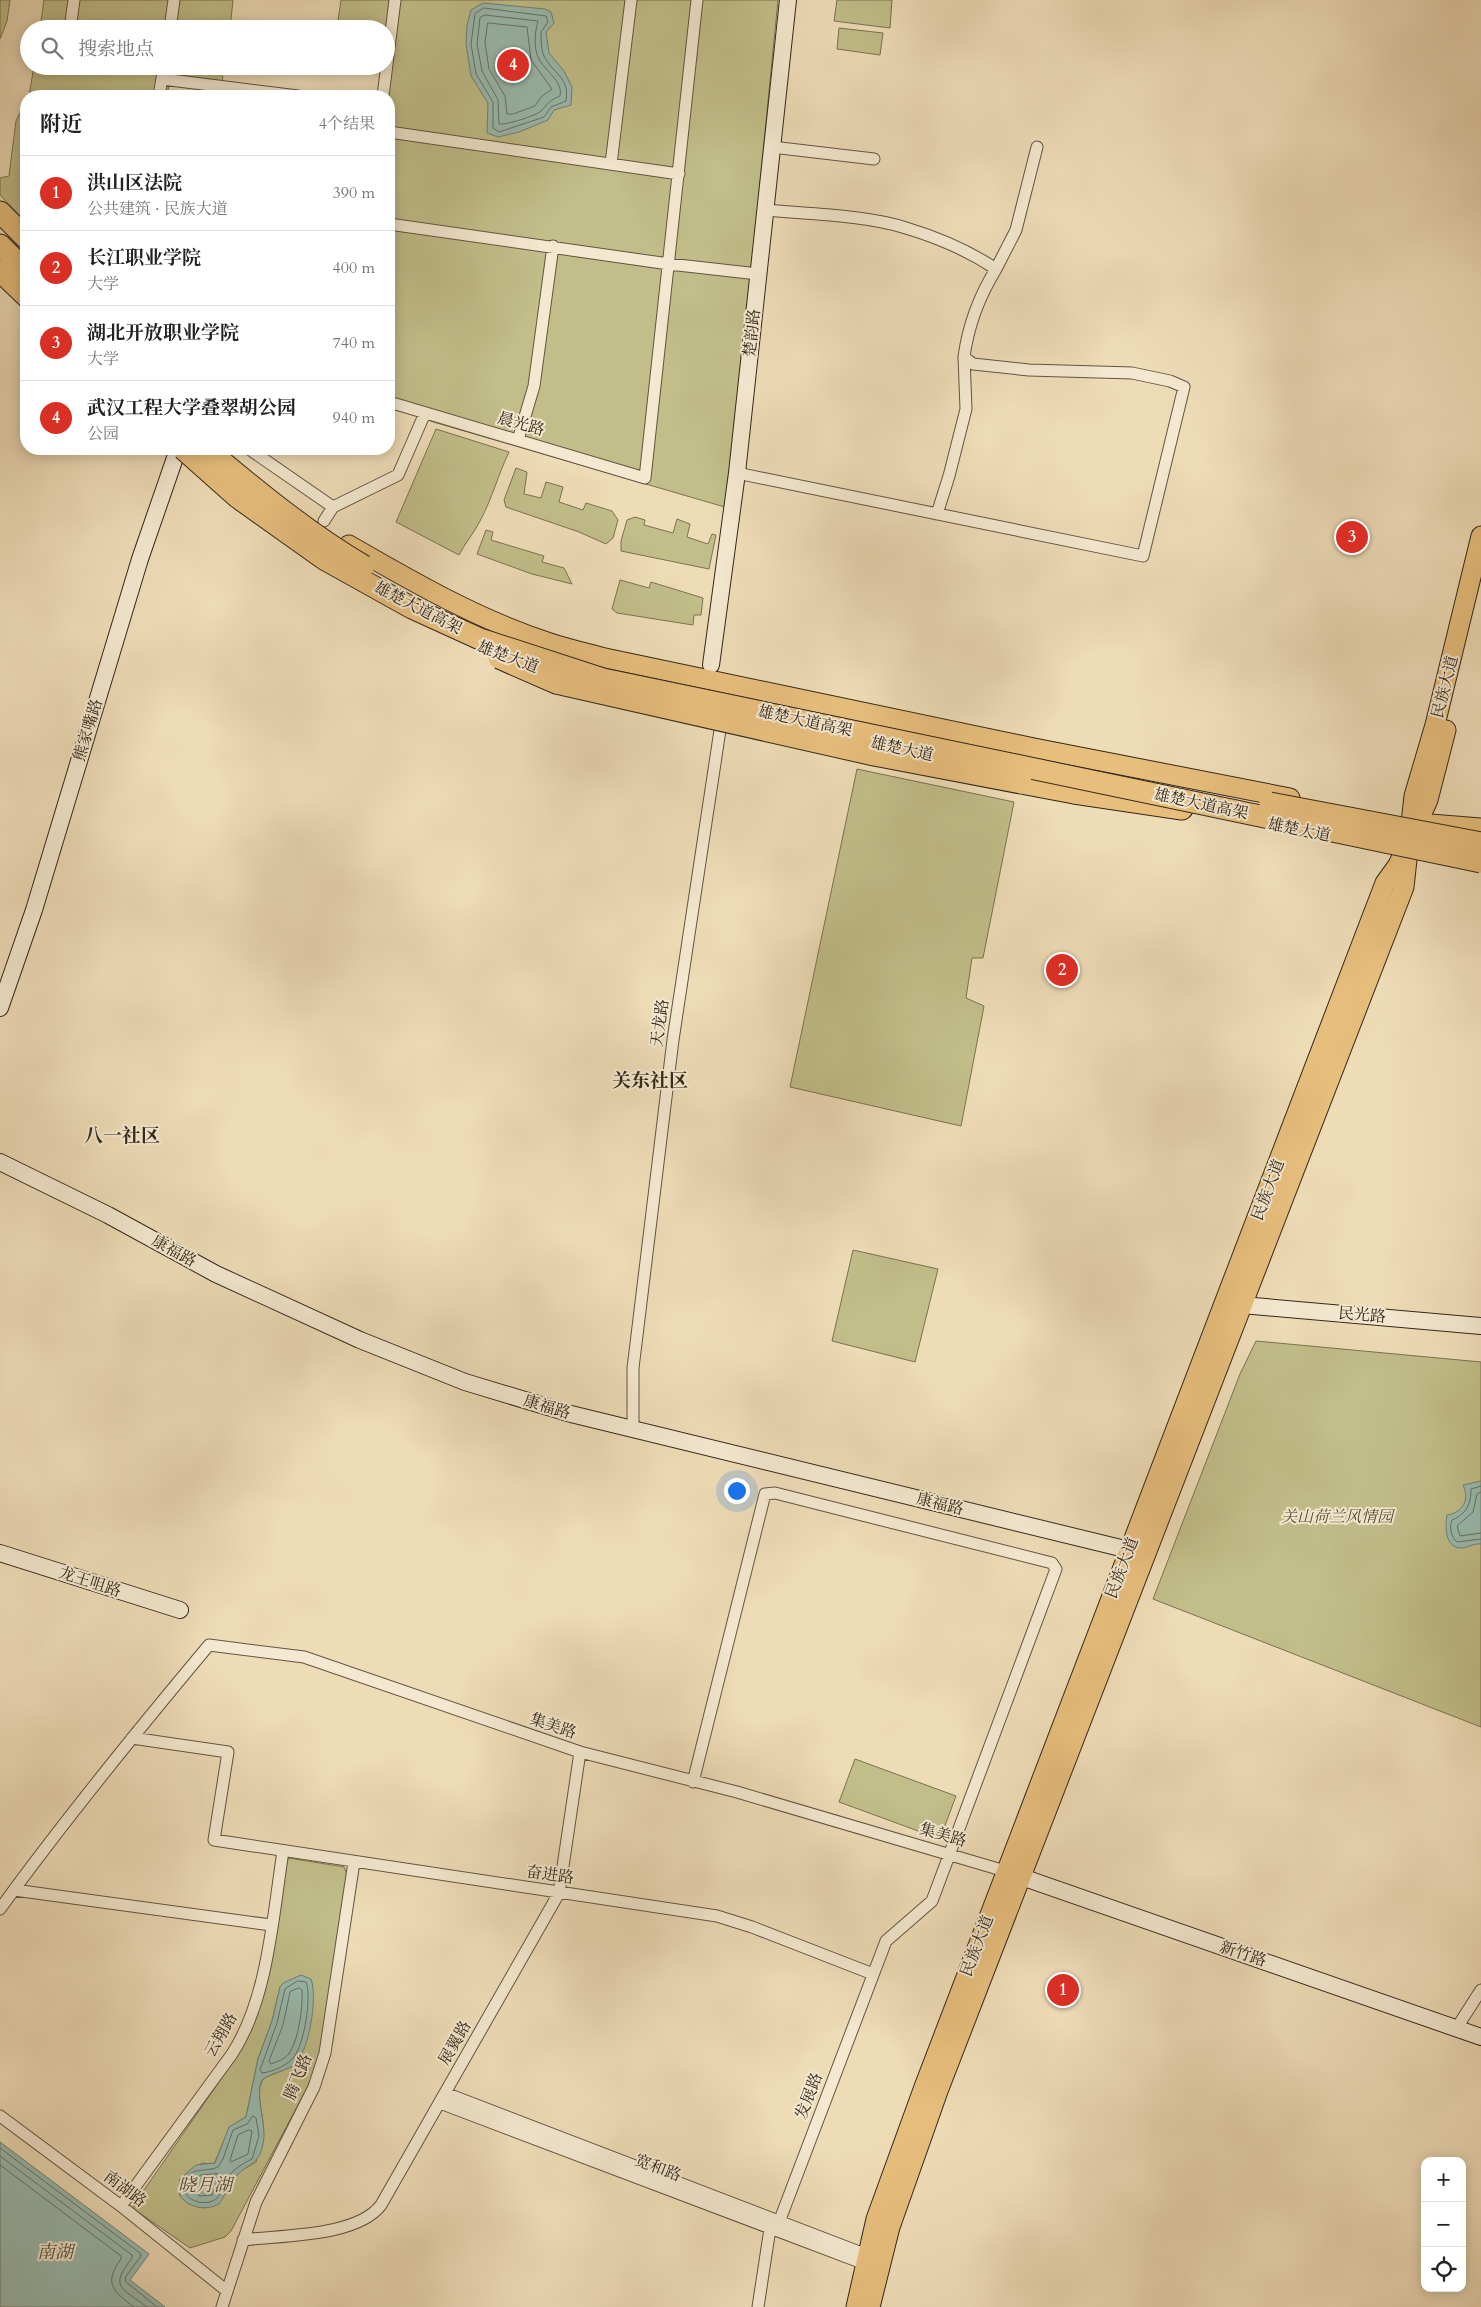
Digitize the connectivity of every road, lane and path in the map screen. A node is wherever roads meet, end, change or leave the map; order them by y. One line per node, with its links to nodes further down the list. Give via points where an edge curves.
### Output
1 (74, 0): 7 (street)
2 (174, 0): 8 (street)
3 (395, 0): 9 (street)
4 (631, 0): 20 (street)
5 (697, 0): 21 (street)
6 (788, 0): 17 (street, 楚韵路)
7 (71, 20)
8 (171, 20)
9 (392, 20)
10 (162, 75): 13 (street)
11 (185, 75): 14 (street)
12 (385, 75): 15 (street)
13 (160, 90)
14 (266, 90)
15 (383, 90)
16 (395, 133): 20 (street)
17 (772, 147): 19 (street); 22 (street, 楚韵路)
18 (1037, 147): 32 (street, via 1016,230)
19 (874, 159)
20 (611, 164): 21 (street)
21 (679, 174): 30 (street)
22 (765, 210): 32 (street, via 904,227); 34 (street, 楚韵路)
23 (0, 212): 25 (highway)
24 (395, 225): 28 (street)
25 (20, 232)
26 (0, 234): 29 (main road)
27 (0, 245): 31 (highway)
28 (553, 246): 30 (street); 41 (street, via 534,386)
29 (20, 253)
30 (669, 264): 34 (street); 41 (street, 晨光路, via 645,478)
31 (20, 265)
32 (996, 269): 38 (street, via 984,289)
33 (0, 270): 36 (highway)
34 (758, 274): 48 (street, 楚韵路)
35 (0, 279): 37 (main road)
36 (20, 290)
37 (20, 299)
38 (964, 357): 50 (street, via 966,409); 50 (street, via 973,364 1029,370 1132,373 1184,387 1143,556)
39 (395, 404): 40 (street, 晨光路)
40 (425, 412): 41 (street, 晨光路); 49 (street, via 398,474)
41 (518, 440)
42 (176, 455): 65 (street, 熊家嘴路, via 140,559 34,910)
43 (184, 455): 54 (main road, 雄楚大道, via 266,529)
44 (184, 455): 56 (highway, 雄楚大道高架, bridge, via 324,559)
45 (214, 455): 62 (highway, 雄楚大道高架, bridge, via 254,488 355,560 403,589 477,624 539,646 608,666 904,728)
46 (230, 455): 51 (main road, 雄楚大道)
47 (259, 455): 49 (street)
48 (736, 473): 50 (street); 57 (street, 楚韵路)
49 (333, 507): 52 (street)
50 (937, 514)
51 (304, 516): 54 (main road, via 312,524 313,535 298,545); 61 (main road, 雄楚大道, via 396,573 478,614 549,642 605,658 1034,748)
52 (324, 521)
53 (1481, 536): 61 (main road, 民族大道, via 1440,707 1414,796)
54 (285, 542): 58 (main road, 雄楚大道, via 344,582 422,624 531,666 596,686)
55 (1481, 594): 61 (main road, 民族大道, via 1428,800)
56 (412, 608): 59 (highway, bridge, via 496,657 556,683 874,755 1074,793); 63 (highway, 雄楚大道高架, bridge, via 480,639 603,680)
57 (712, 665)
58 (723, 713): 59 (main road, 雄楚大道); 69 (street, 天龙路, via 673,1040 633,1368)
59 (1209, 812): 61 (main road, 雄楚大道)
60 (1481, 828): 61 (main road, 雄楚大道)
61 (1411, 837): 64 (main road, 雄楚大道); 67 (main road, 民族大道, via 1404,887); 70 (main road, 民族大道, via 1385,883)
62 (1481, 843)
63 (1481, 862)
64 (1481, 872)
65 (0, 1008)
66 (0, 1162): 69 (street, 康福路, via 108,1215 216,1274 360,1340 465,1382)
67 (1242, 1305): 68 (street, 民光路); 79 (main road, 民族大道)
68 (1481, 1326)
69 (633, 1429): 70 (street, 康福路)
70 (1129, 1550): 79 (main road, 民族大道)
71 (0, 1553): 72 (street, 龙王咀路)
72 (180, 1610)
73 (132, 1738): 74 (street, 集美路, via 209,1645 304,1656); 76 (street, 奋进路, via 228,1752 214,1840); 80 (street)
74 (580, 1752): 75 (street, 集美路); 81 (street, 展翼路)
75 (693, 1782): 77 (street, 集美路); 77 (street, 发展路, via 765,1494 775,1493 1052,1563 1056,1569)
76 (282, 1851): 78 (street, 奋进路); 83 (street, 云翔路)
77 (949, 1854): 79 (street, 集美路); 84 (street, 发展路, via 932,1901 886,1941)
78 (354, 1862): 81 (street, 奋进路); 92 (street, 腾飞路, via 325,2053 314,2087 256,2202)
79 (1012, 1874): 86 (street, 新竹路); 93 (main road, 民族大道, via 885,2192); 98 (main road, 民族大道, via 900,2198)
80 (14, 1890): 82 (street); 83 (street)
81 (559, 1893): 84 (street, 奋进路, via 724,1918); 88 (street, 展翼路)
82 (0, 1909)
83 (271, 1925): 90 (street, 云翔路, via 257,2000 244,2032 232,2054)
84 (873, 1974): 91 (street, 发展路)
85 (1481, 1990): 86 (street)
86 (1456, 2029): 87 (street, 新竹路)
87 (1481, 2037)
88 (442, 2098): 91 (street, 宽和路); 92 (street, 展翼路, via 385,2198 367,2218 340,2229)
89 (0, 2116): 90 (street, 南湖路)
90 (121, 2206): 94 (street, 南湖路)
91 (774, 2225): 93 (street, 宽和路); 96 (street, 发展路)
92 (243, 2240): 94 (street, 腾飞路)
93 (866, 2259): 97 (main road, 民族大道)
94 (227, 2290): 95 (street, 腾飞路)
95 (222, 2307)
96 (758, 2307)
97 (856, 2307)
98 (870, 2307)

